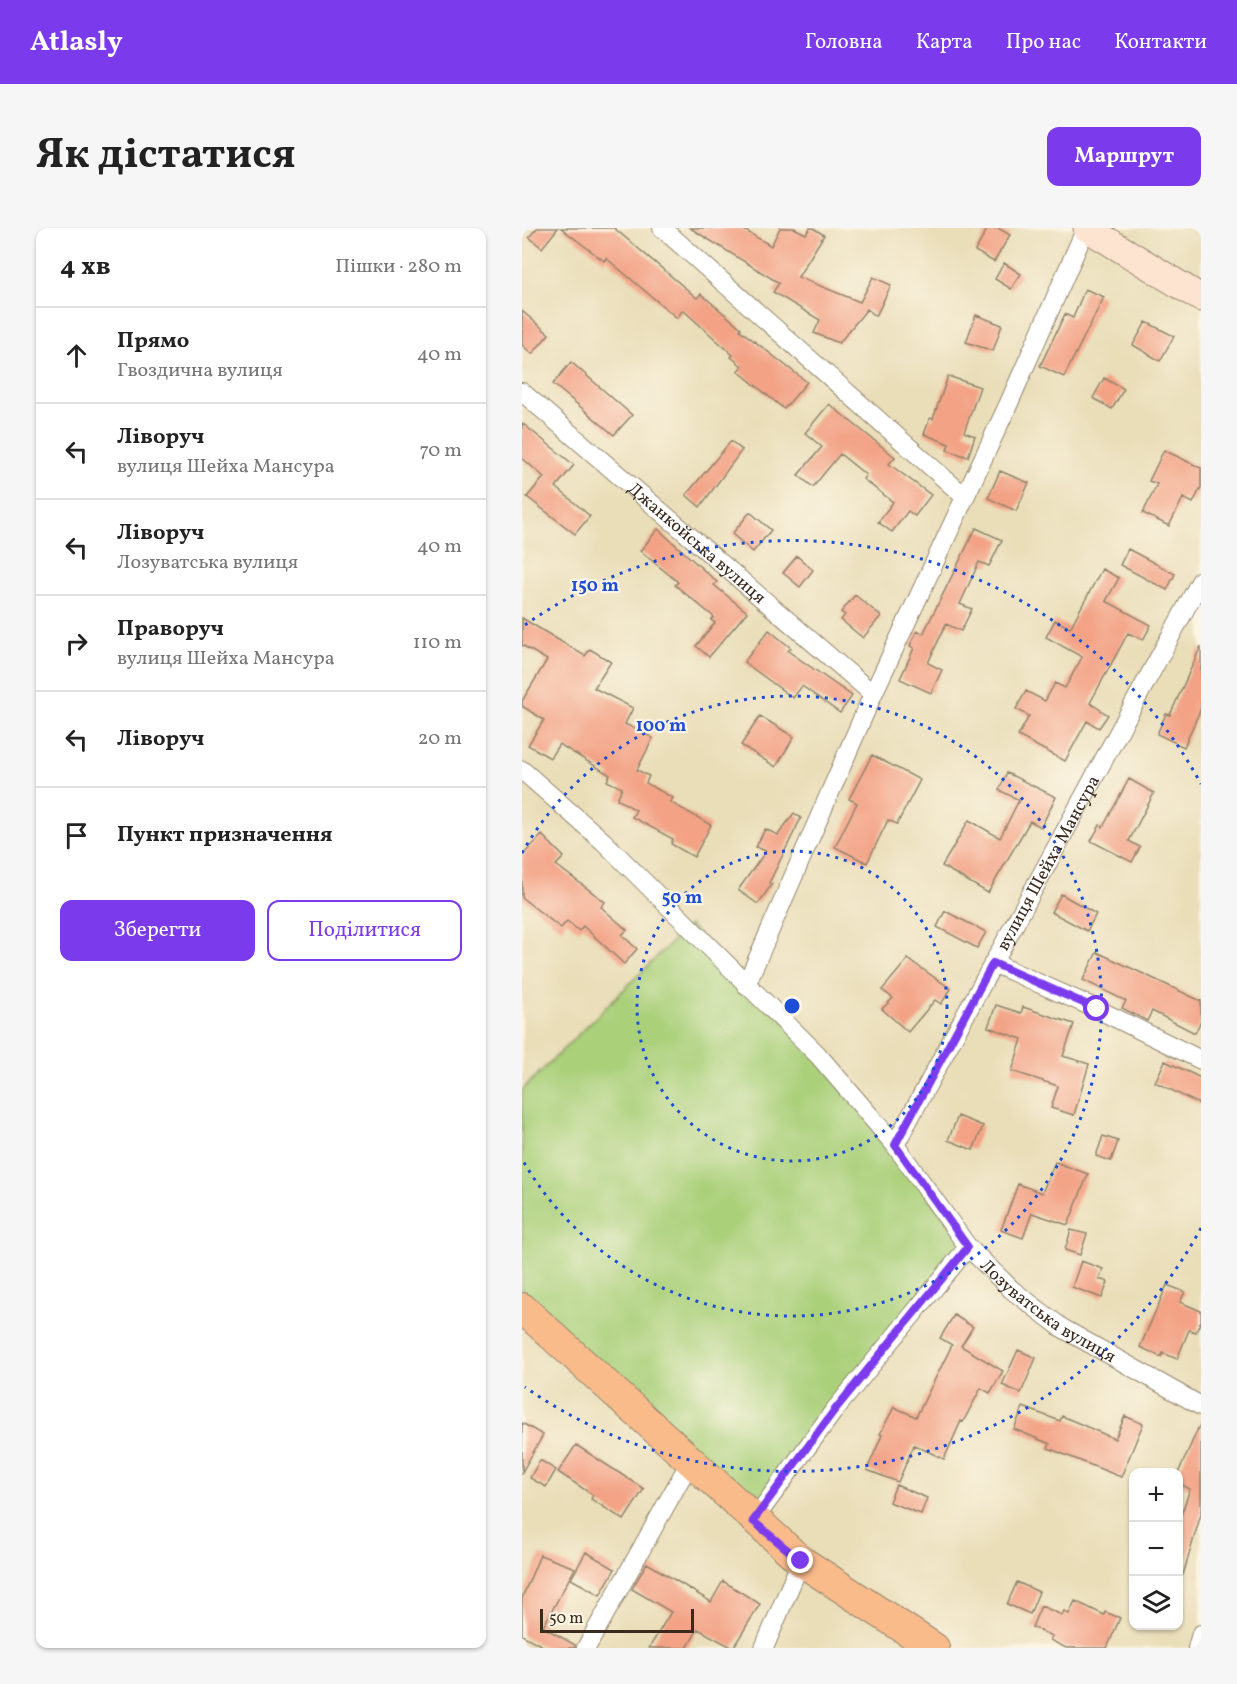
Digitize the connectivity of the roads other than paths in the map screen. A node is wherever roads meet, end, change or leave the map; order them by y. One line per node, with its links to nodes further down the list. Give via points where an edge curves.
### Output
1 (662, 228): 5 (street)
2 (1086, 228): 3 (main road); 5 (street)
3 (1201, 298)
4 (522, 392): 7 (street, Джанкойська вулиця)
5 (964, 496): 7 (street)
6 (1201, 580): 9 (street, вулиця Шейха Мансура)
7 (873, 693): 10 (street)
8 (522, 770): 10 (street, Лозуватська вулиця, via 604,842)
9 (993, 963): 11 (street); 12 (street, вулиця Шейха Мансура)
10 (746, 985): 12 (street, Лозуватська вулиця, via 818,1055)
11 (1201, 1060)
12 (895, 1145): 13 (street, Лозуватська вулиця)
13 (968, 1247): 15 (street, Лозуватська вулиця, via 1040,1313); 17 (street, via 833,1412)
14 (522, 1308): 16 (main road)
15 (1201, 1406)
16 (690, 1462): 17 (main road); 20 (street)
17 (753, 1521): 18 (main road)
18 (801, 1561): 21 (street); 22 (main road)
19 (1201, 1634): 23 (street)
20 (586, 1648)
21 (764, 1648)
22 (934, 1648)
23 (1197, 1648)

